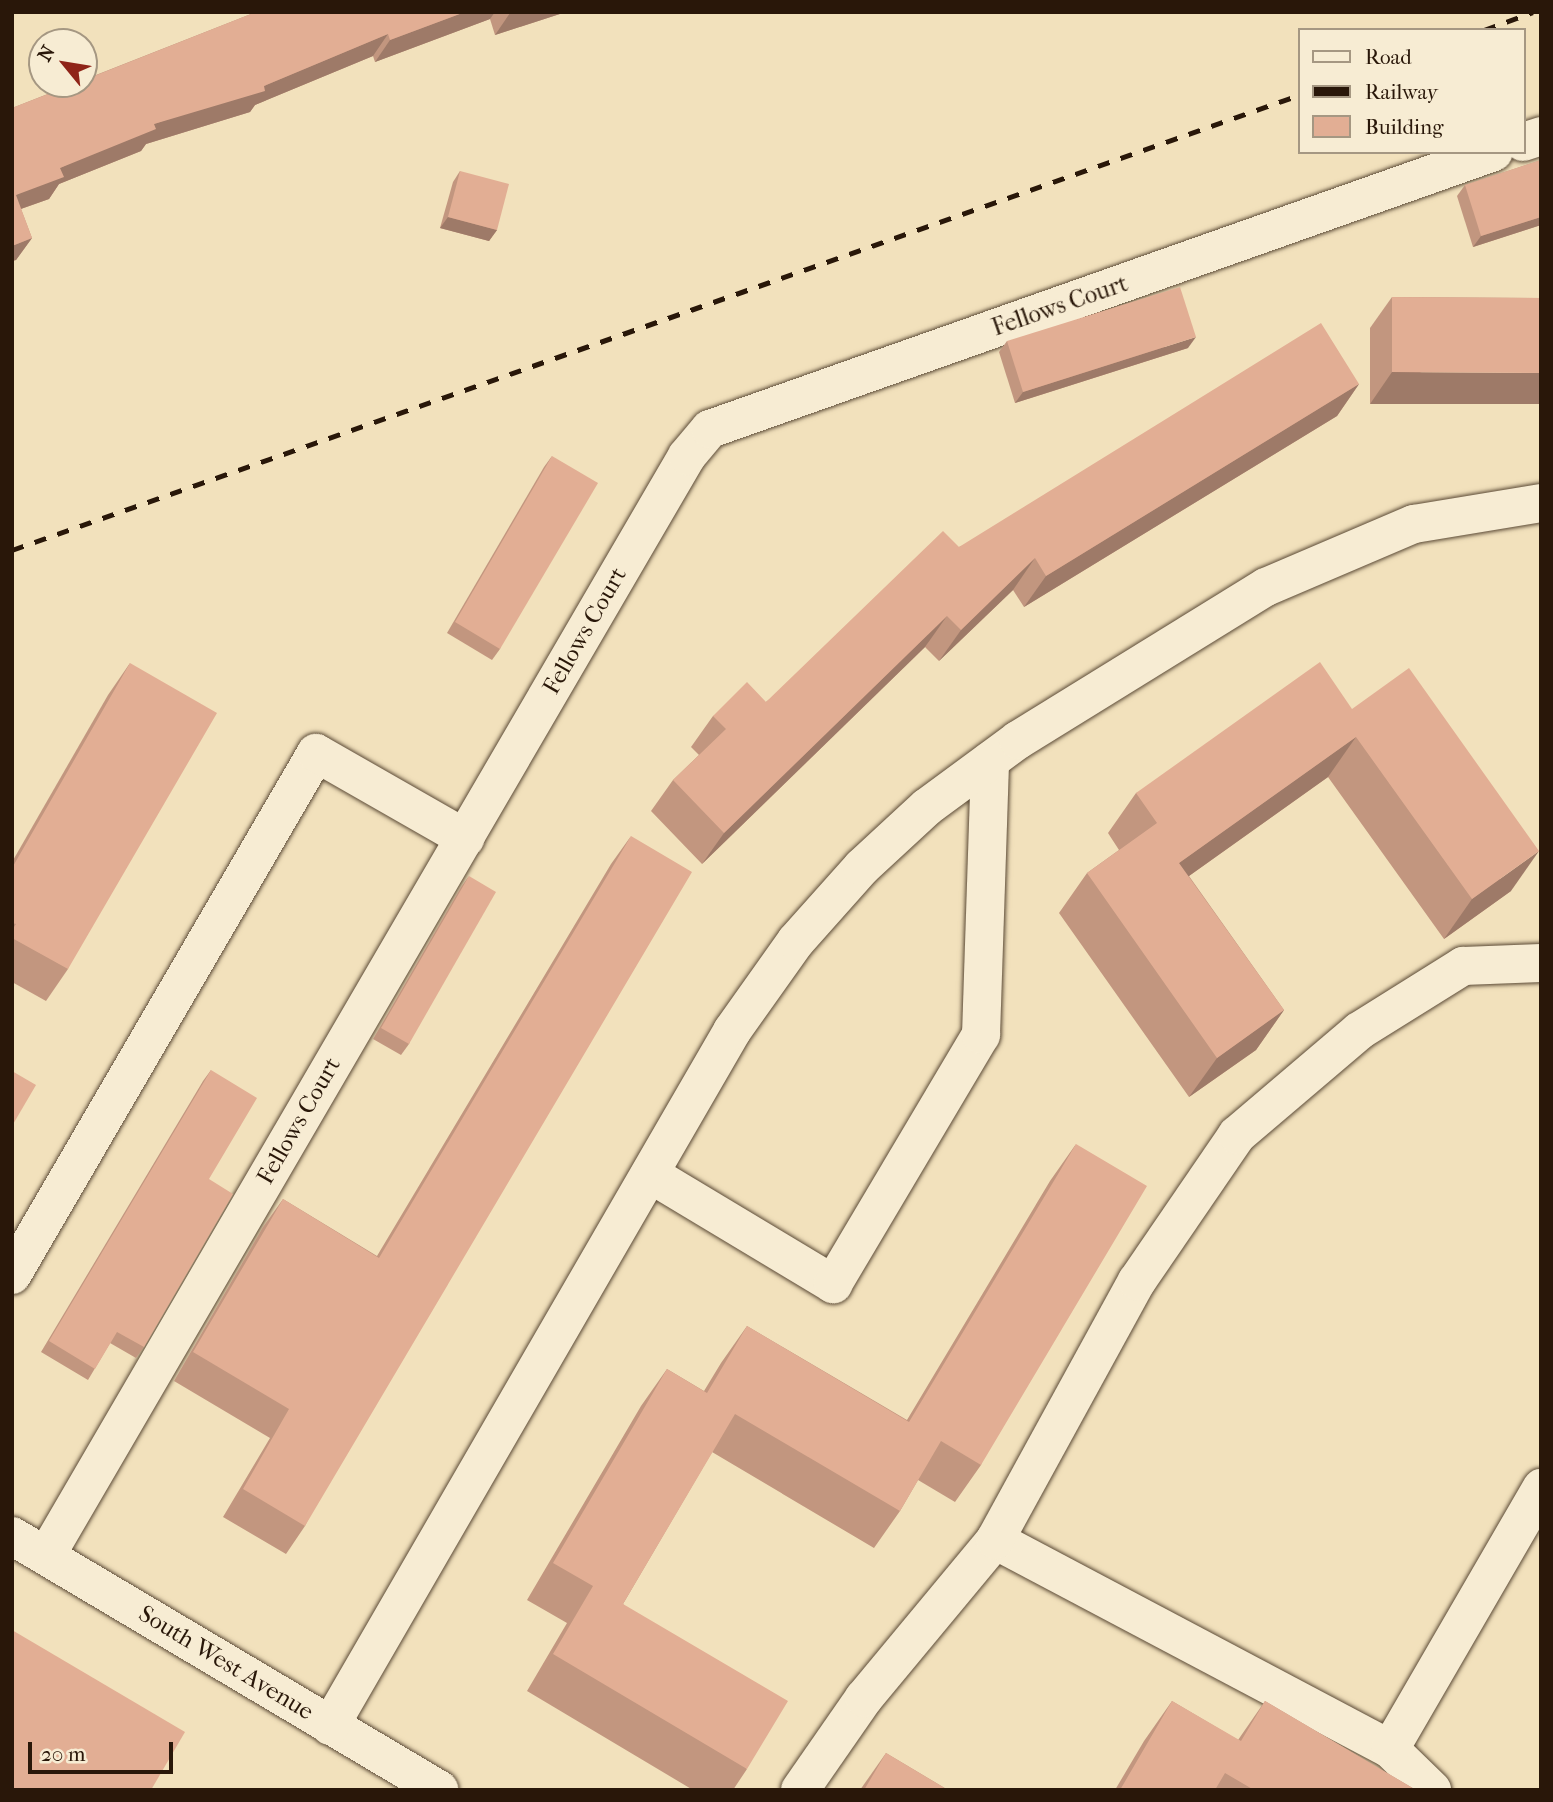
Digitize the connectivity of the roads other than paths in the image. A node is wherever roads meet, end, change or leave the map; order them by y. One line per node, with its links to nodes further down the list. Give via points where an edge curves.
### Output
1 (1488, 154): 4 (street, Fellows Court, via 710,429 687,456)
2 (1541, 503): 3 (street, via 1414,524 1341,551 1266,587)
3 (990, 761): 6 (street, via 862,867 796,942 732,1031); 6 (street, via 981,1035 833,1284)
4 (465, 838): 7 (street, via 316,753); 11 (street, Fellows Court)
5 (1541, 963): 10 (street, via 1463,966 1359,1031 1237,1135 1137,1282)
6 (650, 1174): 12 (street)
7 (12, 1275)
8 (1541, 1488): 13 (street)
9 (12, 1536): 11 (street, South West Avenue)
10 (995, 1539): 13 (street); 15 (street, via 864,1698)
11 (46, 1556): 12 (street, South West Avenue)
12 (330, 1726): 14 (street, South West Avenue)
13 (1390, 1749): 16 (street)
14 (439, 1790)
15 (800, 1790)
16 (1432, 1790)

